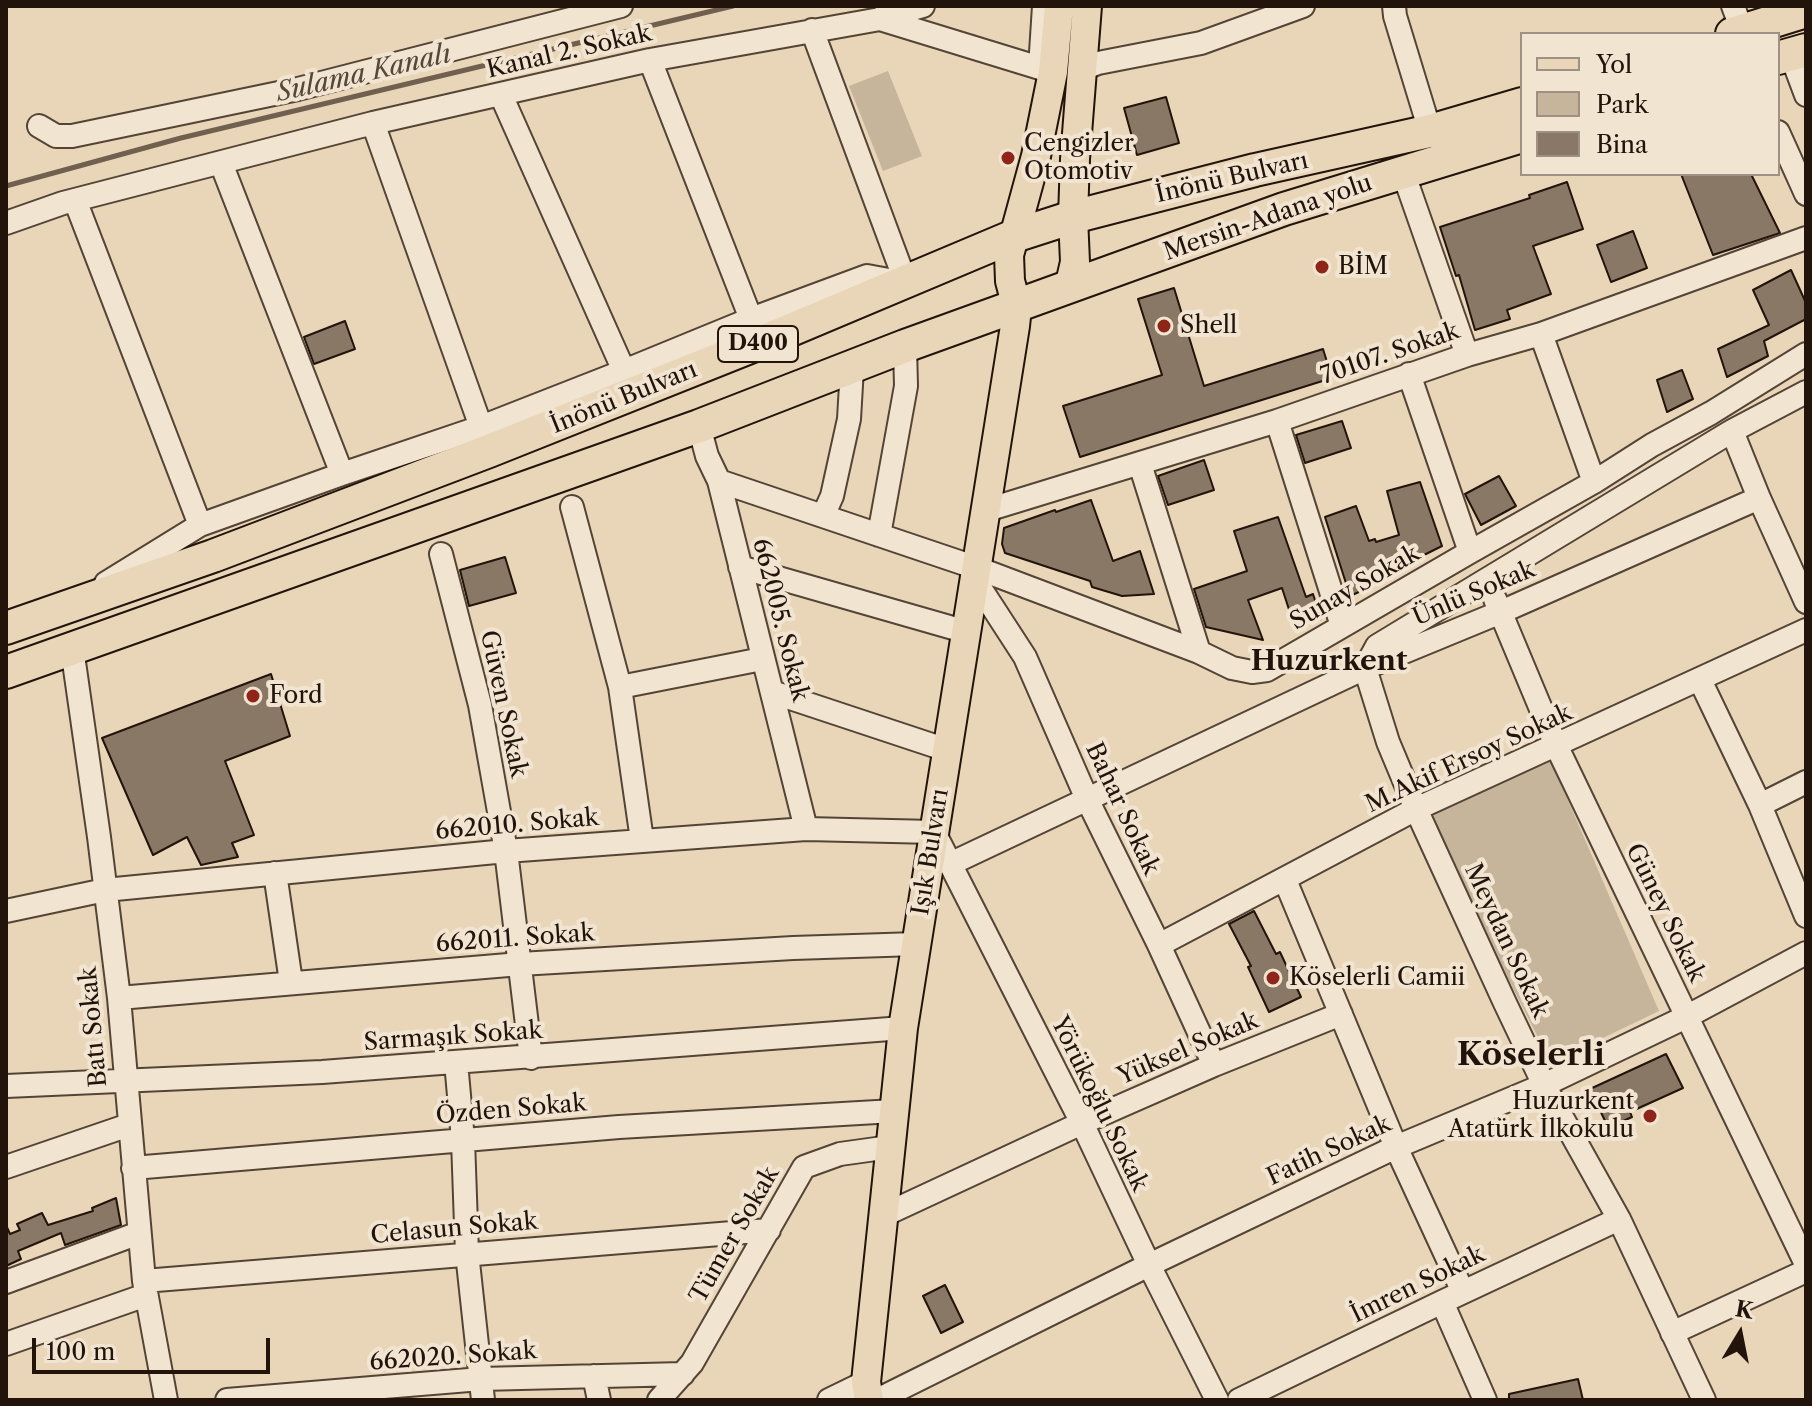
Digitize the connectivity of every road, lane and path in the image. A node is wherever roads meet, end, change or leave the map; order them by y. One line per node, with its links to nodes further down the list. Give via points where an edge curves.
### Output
1 (621, 6): 21 (street, via 298,89 72,136 56,136)
2 (923, 6): 10 (street)
3 (1044, 6): 16 (street)
4 (1059, 6): 16 (main road, Işık Bulvarı)
5 (1087, 6): 15 (main road)
6 (1099, 6): 15 (street)
7 (1303, 6): 15 (street, via 1201,43)
8 (1394, 6): 22 (street)
9 (1806, 11): 11 (highway)
10 (880, 19): 12 (street, Kanal 2. Sokak); 16 (street, Kanal 2. Sokak)
11 (1735, 23)
12 (812, 30): 14 (street, Kanal 2. Sokak); 33 (street)
13 (1792, 54): 18 (street)
14 (650, 60): 17 (street, Kanal 2. Sokak); 36 (street)
15 (1090, 66): 29 (main road)
16 (1046, 70): 31 (main road, Işık Bulvarı, via 1036,156)
17 (501, 95): 20 (street, Kanal 2. Sokak); 42 (street)
18 (1806, 95)
19 (1520, 105): 22 (highway, İnönü Bulvarı / D400)
20 (373, 123): 25 (street, Kanal 2. Sokak); 47 (street)
21 (39, 126)
22 (1430, 131): 29 (highway, İnönü Bulvarı / D400)
23 (1780, 136): 27 (street)
24 (1520, 137): 26 (highway, Mersin-Adana yolu / D400)
25 (221, 163): 28 (street, Kanal 2. Sokak); 50 (street)
26 (1403, 172): 34 (highway, Mersin-Adana yolu / D400, via 1284,209); 40 (street)
27 (1806, 194)
28 (75, 200): 30 (street, Kanal 2. Sokak); 57 (street)
29 (1073, 217): 31 (highway, İnönü Bulvarı / D400); 34 (main road, via 1075,262)
30 (6, 223)
31 (1014, 236): 33 (highway, İnönü Bulvarı / D400); 35 (main road, Işık Bulvarı, via 1010,281)
32 (1806, 238): 37 (street, 70107. Sokak)
33 (906, 283): 36 (street, via 867,276); 65 (highway, İnönü Bulvarı / D400, via 489,451)
34 (1069, 288): 35 (highway, Mersin-Adana yolu / D400)
35 (1017, 307): 38 (highway, İnönü Bulvarı / D400); 55 (main road, Işık Bulvarı)
36 (751, 319): 42 (street)
37 (1541, 334): 40 (street, 70107. Sokak); 52 (street)
38 (905, 346): 41 (highway, İnönü Bulvarı / D400); 58 (street, via 906,386)
39 (1806, 354): 52 (street, Sunay Sokak)
40 (1467, 355): 43 (street, 70107. Sokak)
41 (852, 368): 46 (highway, İnönü Bulvarı / D400); 56 (street, via 849,419)
42 (624, 371): 47 (street)
43 (1409, 374): 45 (street, 70107. Sokak); 59 (street)
44 (1806, 392): 48 (street)
45 (1277, 421): 49 (street, 70107. Sokak); 67 (street)
46 (699, 426): 51 (street, 662005. Sokak); 71 (highway, İnönü Bulvarı / D400)
47 (481, 427): 50 (street)
48 (1732, 431): 53 (street); 63 (street)
49 (1140, 464): 55 (street, 70107. Sokak); 72 (street)
50 (342, 474): 57 (street)
51 (719, 481): 56 (street, Sunay Sokak); 61 (street, 662005. Sokak)
52 (1594, 482): 59 (street, Sunay Sokak)
53 (1759, 498): 64 (street); 66 (street, Ünlü Sokak)
54 (572, 507): 77 (street)
55 (987, 510): 62 (main road, Işık Bulvarı)
56 (823, 516): 58 (street, Sunay Sokak)
57 (200, 525): 65 (street)
58 (879, 535): 62 (street, Sunay Sokak)
59 (1470, 552): 67 (street, Sunay Sokak)
60 (441, 554): 88 (street, Güven Sokak, via 480,705)
61 (740, 567): 70 (street); 73 (street, 662005. Sokak)
62 (976, 574): 70 (main road, Işık Bulvarı); 72 (street, Sunay Sokak); 82 (street, Bahar Sokak, via 1025,657)
63 (1486, 581): 66 (street, Güney Sokak); 74 (street, via 1377,646)
64 (1806, 602)
65 (67, 607): 68 (highway, İnönü Bulvarı / D400)
66 (1501, 612): 74 (street, Ünlü Sokak); 79 (street, Güney Sokak)
67 (1342, 626): 72 (street, Sunay Sokak, via 1267,670 1232,668)
68 (6, 628)
69 (1806, 630): 76 (street, M.Akif Ersoy Sokak)
70 (967, 632): 80 (main road, Işık Bulvarı)
71 (72, 648): 75 (highway, İnönü Bulvarı / D400); 92 (street, Batı Sokak)
72 (1199, 652)
73 (762, 659): 77 (street); 78 (street, 662005. Sokak)
74 (1365, 668): 82 (street, Ünlü Sokak); 84 (street, Meydan Sokak)
75 (6, 672)
76 (1700, 680): 79 (street, M.Akif Ersoy Sokak); 83 (street)
77 (620, 687): 87 (street)
78 (772, 692): 80 (street); 85 (street, 662005. Sokak)
79 (1556, 745): 84 (street, M.Akif Ersoy Sokak); 102 (street, Güney Sokak)
80 (947, 750): 86 (main road, Işık Bulvarı)
81 (1806, 782): 83 (street)
82 (1087, 799): 89 (street, Ünlü Sokak); 96 (street, Bahar Sokak)
83 (1760, 805): 94 (street)
84 (1416, 809): 91 (street, M.Akif Ersoy Sokak); 108 (street, Meydan Sokak)
85 (806, 829): 86 (street, 662010. Sokak); 87 (street, 662010. Sokak)
86 (934, 832): 89 (street, Yörükoğlu Sokak); 95 (main road, Işık Bulvarı)
87 (642, 840): 88 (street, 662010. Sokak)
88 (506, 851): 90 (street, 662010. Sokak); 98 (street, Güven Sokak)
89 (950, 864): 111 (street, Yörükoğlu Sokak)
90 (275, 873): 92 (street, 662010. Sokak); 99 (street)
91 (1285, 880): 96 (street, M.Akif Ersoy Sokak); 101 (street)
92 (105, 890): 93 (street, 662010. Sokak); 100 (street, Batı Sokak)
93 (6, 911)
94 (1806, 916)
95 (916, 944): 98 (street, 662011. Sokak); 103 (main road, Işık Bulvarı)
96 (1159, 945): 106 (street, Bahar Sokak)
97 (1806, 953): 102 (street, Fatih Sokak)
98 (520, 964): 99 (street, 662011. Sokak); 104 (street, Güven Sokak)
99 (291, 982): 100 (street, 662011. Sokak)
100 (119, 998): 107 (street, Batı Sokak)
101 (1341, 1014): 106 (street, Yüksel Sokak); 115 (street)
102 (1686, 1017): 108 (street, Fatih Sokak); 123 (street, Güney Sokak)
103 (903, 1028): 104 (street, Sarmaşık Sokak); 110 (main road, Işık Bulvarı)
104 (531, 1058): 105 (street, Sarmaşık Sokak)
105 (456, 1062): 107 (street, Sarmaşık Sokak); 113 (street)
106 (1214, 1065): 111 (street, Yüksel Sokak)
107 (125, 1081): 109 (street, Sarmaşık Sokak); 112 (street, Batı Sokak)
108 (1544, 1085): 115 (street, Fatih Sokak); 119 (street, Meydan Sokak)
109 (6, 1086)
110 (894, 1111): 113 (street, Özden Sokak); 114 (main road, Işık Bulvarı)
111 (1082, 1123): 118 (street, Yüksel Sokak); 124 (street, Yörükoğlu Sokak)
112 (129, 1125): 116 (street); 117 (street, Batı Sokak)
113 (463, 1140): 117 (street, Özden Sokak); 122 (street)
114 (890, 1147): 118 (main road, Işık Bulvarı); 120 (street, Tümer Sokak, via 840,1154 804,1167)
115 (1396, 1147): 124 (street, Fatih Sokak); 128 (street)
116 (6, 1167)
117 (133, 1168): 121 (street, Batı Sokak)
118 (882, 1216): 135 (main road, Işık Bulvarı)
119 (1619, 1219): 128 (street, İmren Sokak); 130 (street, Meydan Sokak)
120 (769, 1230): 122 (street, Celasun Sokak); 132 (street, Tümer Sokak)
121 (139, 1233): 126 (street); 127 (street, Batı Sokak)
122 (467, 1253): 127 (street, Celasun Sokak); 134 (street)
123 (1806, 1264)
124 (1149, 1265): 135 (street, Fatih Sokak); 141 (street, Yörükoğlu Sokak)
125 (1806, 1271): 130 (street)
126 (6, 1282)
127 (145, 1288): 131 (street, Celasun Sokak); 136 (street, Batı Sokak)
128 (1463, 1292): 129 (street, İmren Sokak)
129 (1442, 1302): 142 (street, İmren Sokak); 143 (street)
130 (1672, 1333): 144 (street, Meydan Sokak)
131 (6, 1344)
132 (683, 1374): 133 (street, 662020. Sokak); 139 (street, Tümer Sokak)
133 (594, 1376): 134 (street, 662020. Sokak); 138 (street)
134 (482, 1390): 137 (street, 662020. Sokak)
135 (871, 1394): 140 (street, Fatih Sokak)
136 (166, 1400)
137 (227, 1400)
138 (599, 1400)
139 (659, 1400)
140 (829, 1400)
141 (1217, 1400)
142 (1239, 1400)
143 (1485, 1400)
144 (1704, 1400)

